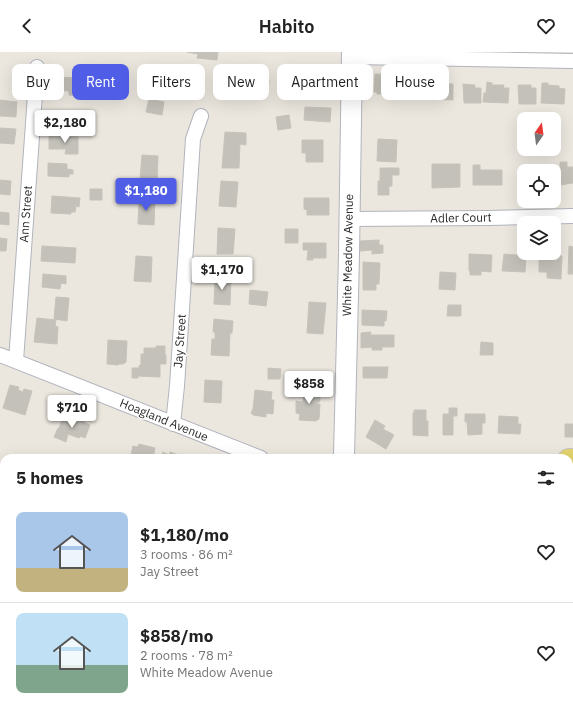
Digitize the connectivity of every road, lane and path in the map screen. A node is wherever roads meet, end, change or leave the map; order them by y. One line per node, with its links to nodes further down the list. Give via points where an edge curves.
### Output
1 (352, 54): 2 (street); 6 (street, White Meadow Avenue)
2 (573, 61)
3 (35, 100): 8 (street, Ann Street)
4 (201, 116): 9 (street, Jay Street, via 193,139)
5 (573, 216): 6 (street, Adler Court)
6 (349, 219): 11 (street, White Meadow Avenue)
7 (1, 358): 8 (street, Hoagland Avenue)
8 (16, 361): 9 (street, Hoagland Avenue)
9 (173, 424): 10 (street, Hoagland Avenue)
10 (251, 454)
11 (344, 454)

